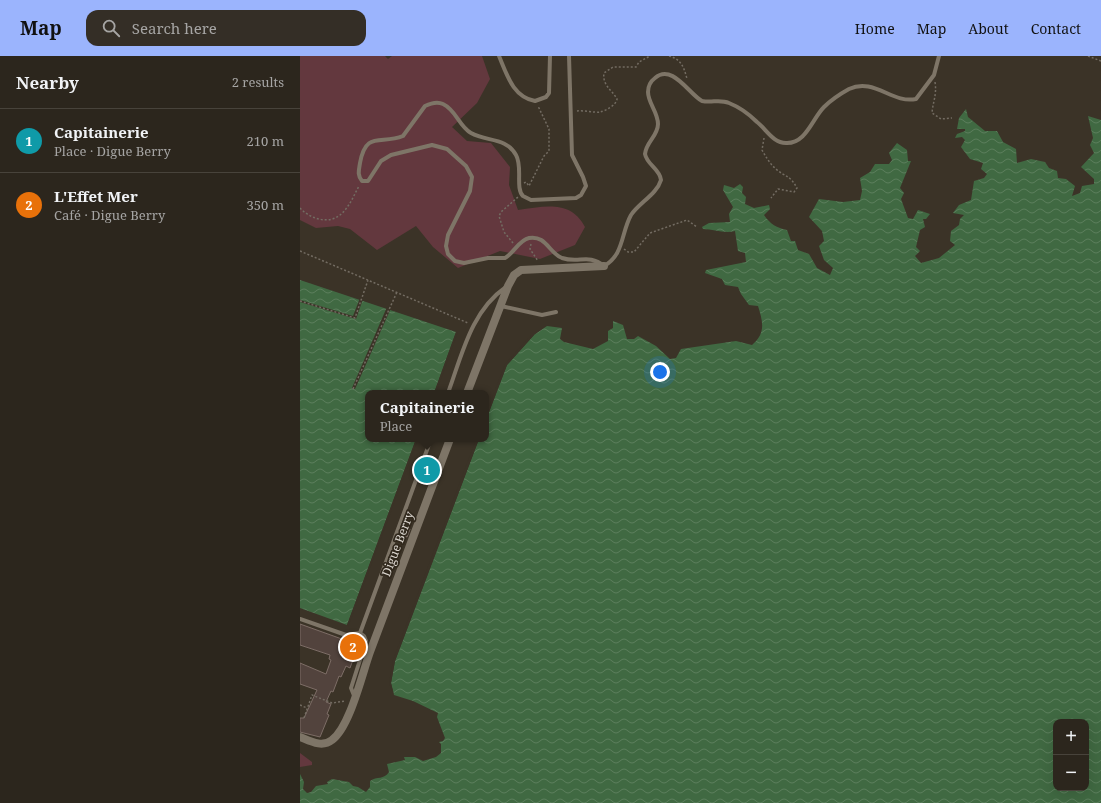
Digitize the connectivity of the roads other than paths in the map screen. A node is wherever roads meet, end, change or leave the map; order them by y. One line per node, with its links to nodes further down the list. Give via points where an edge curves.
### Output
1 (499, 56): 2 (lane, via 514,89 522,96 535,101 549,93)
2 (550, 56)
3 (569, 56): 5 (lane, via 572,155 586,186 582,195 576,198 531,200 523,196 520,189 518,158 510,146 502,141 471,133 449,108 438,103 425,106 403,136 377,139 366,145 362,151 359,178 362,181 370,179 378,165 391,155 436,145 466,166 472,177 470,191 446,240 448,254 455,261 464,263 488,258 501,259 510,255 523,241 530,238 544,241 561,258 595,259)
4 (939, 56): 5 (lane, via 934,76 916,99 902,98 871,86 857,87 844,92 824,107 809,130 793,142 781,143 753,118 731,103 721,100 702,101 679,80 666,74 658,76 650,84 648,94 658,124 645,154 661,180 638,205 631,216 616,256)
5 (604, 266): 6 (street, via 517,272)
6 (508, 286): 7 (street); 9 (lane, via 489,301 474,325)
7 (500, 306): 8 (lane, via 542,315); 10 (street)
8 (556, 312)
9 (449, 390)
10 (468, 390)
11 (430, 442): 14 (lane)
12 (449, 442): 15 (street, Digue Berry)
13 (300, 619): 14 (lane, via 346,635)
14 (360, 633): 15 (lane, via 366,641 351,688)
15 (351, 700): 16 (street, Digue Berry, via 340,729 331,740 317,743)
16 (300, 737)

